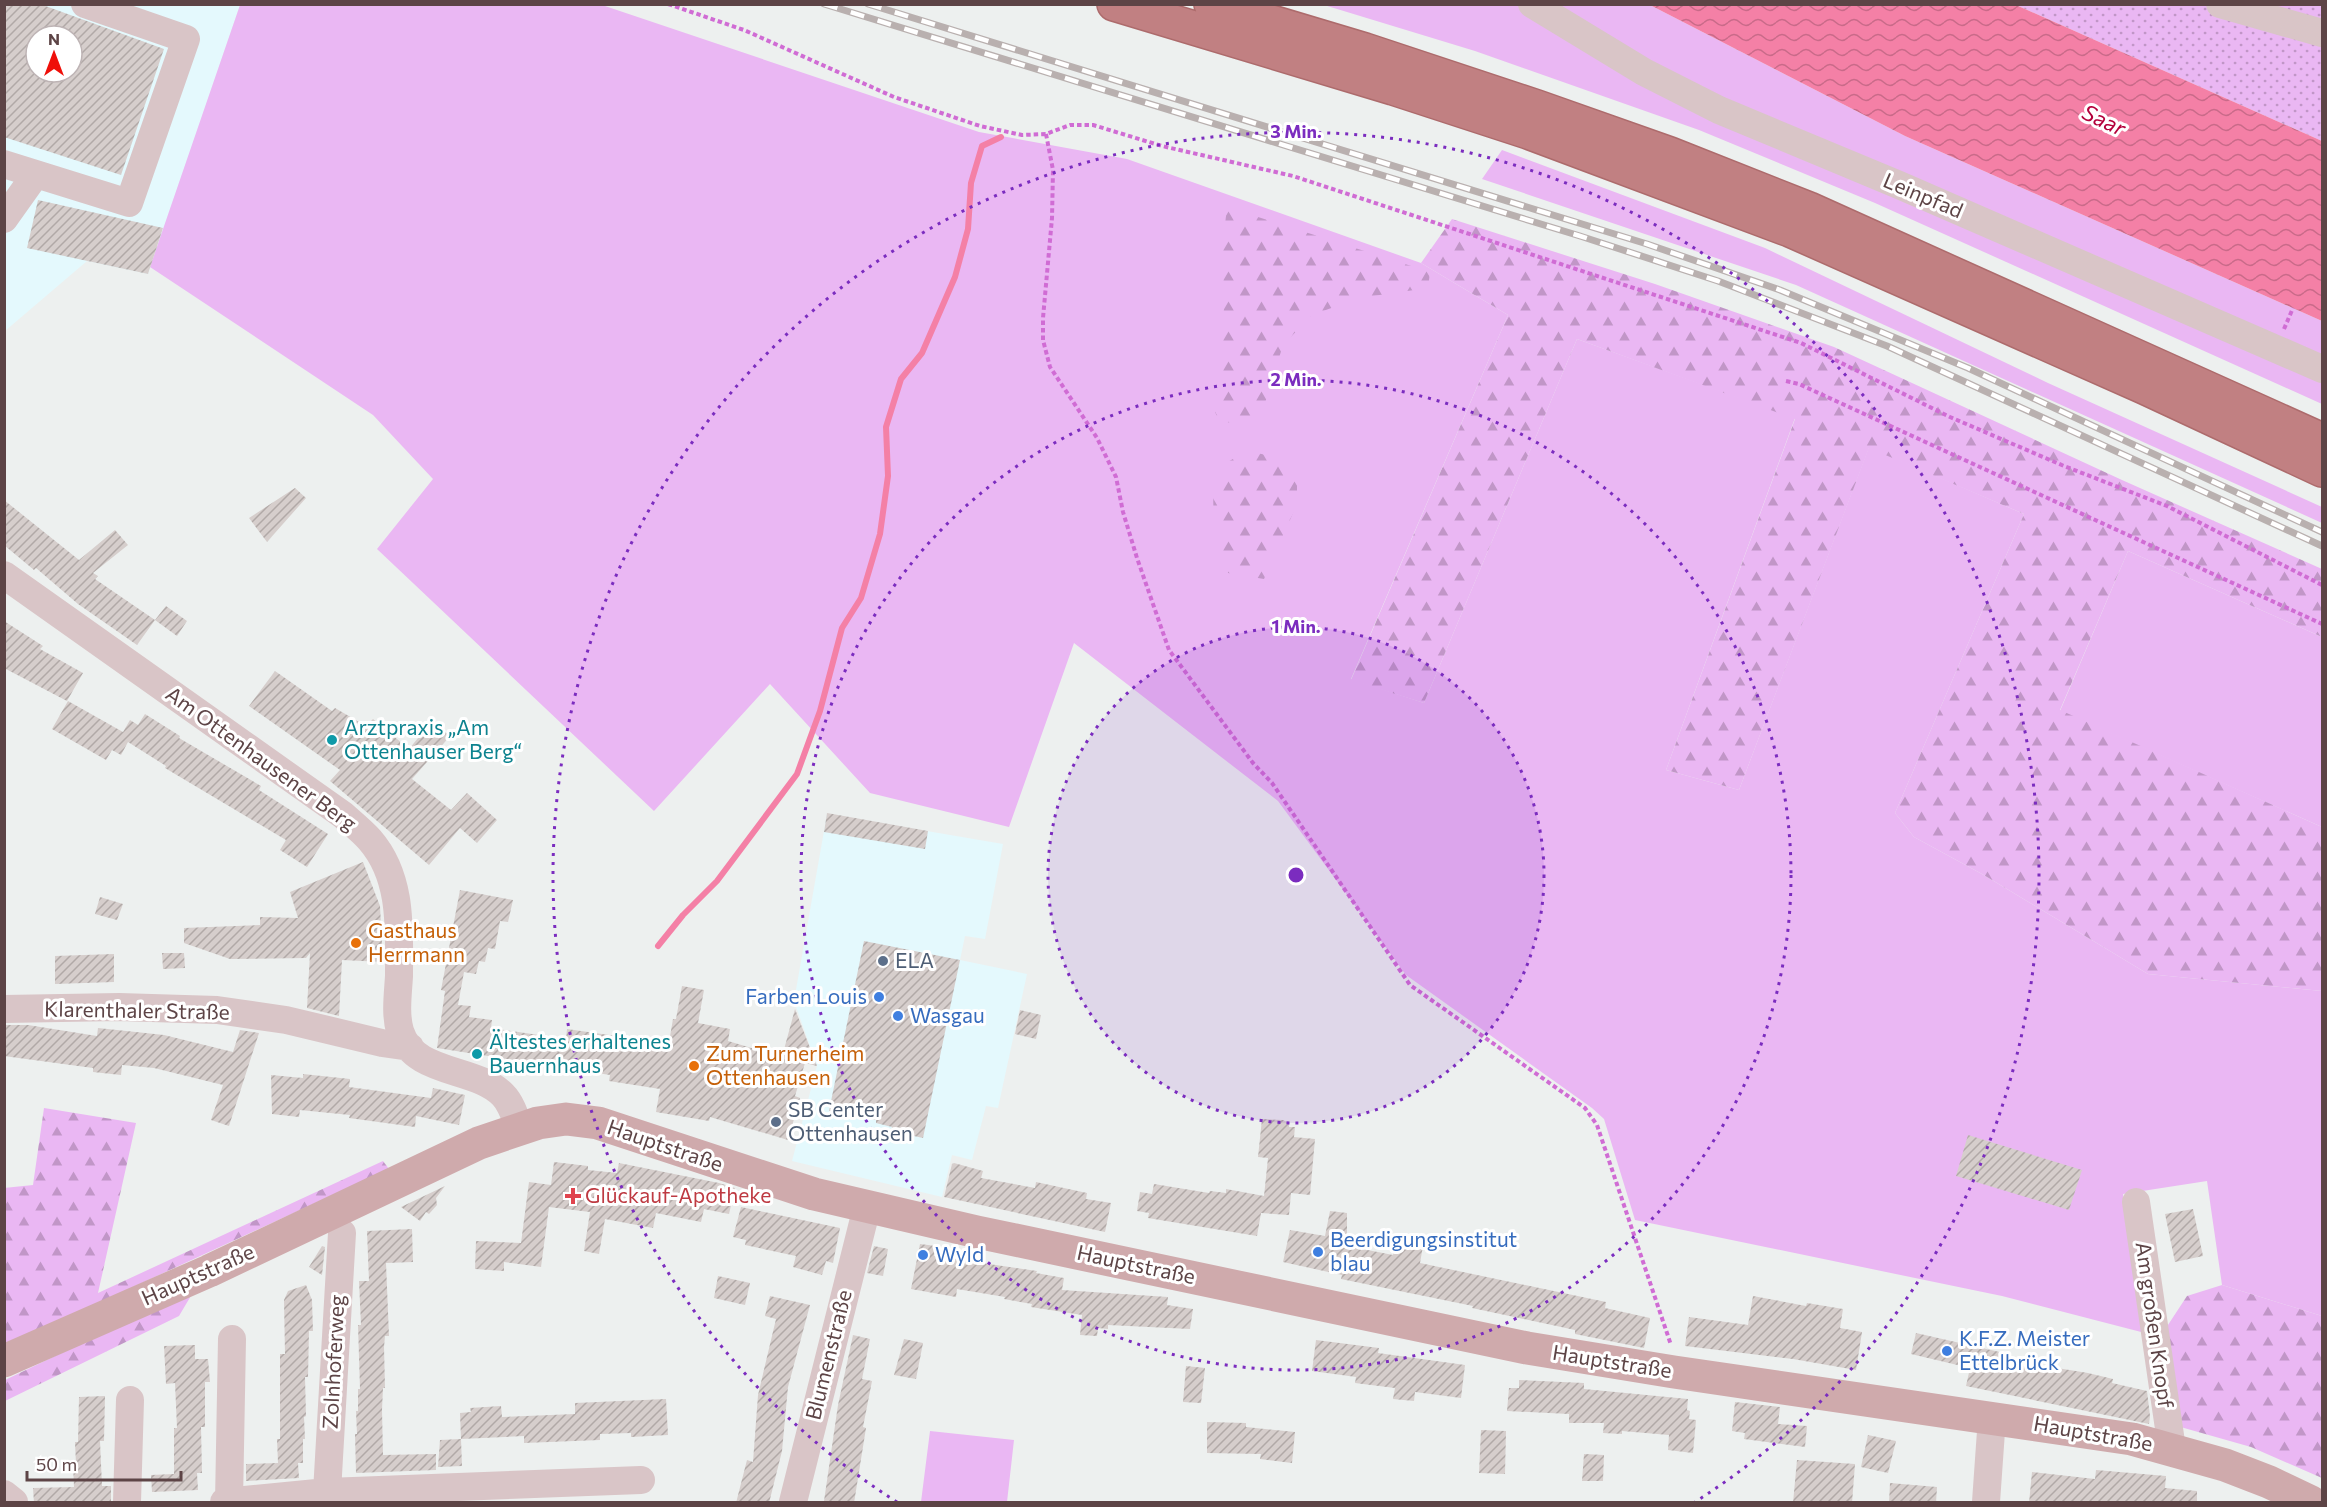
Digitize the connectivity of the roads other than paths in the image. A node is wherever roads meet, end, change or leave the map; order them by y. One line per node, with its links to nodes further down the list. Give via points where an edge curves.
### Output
1 (85, 4): 10 (street, via 186,39 129,203)
2 (1114, 4): 14 (highway, via 1528,132 1790,230)
3 (1211, 4): 8 (highway)
4 (1260, 4): 8 (highway)
5 (1532, 4): 12 (street, Leinpfad, via 1644,72 1719,110)
6 (2220, 4): 7 (street)
7 (2322, 33)
8 (1365, 50): 13 (highway, via 1670,154 1809,208)
9 (4, 164): 10 (street)
10 (36, 174): 11 (street)
11 (4, 219)
12 (2322, 369)
13 (2322, 440)
14 (2322, 470)
15 (4, 575): 17 (street, Am Ottenhausener Berg, via 343,815 370,840 384,860 396,891 398,1014 401,1032)
16 (4, 1009): 17 (street, Klarenthaler Straße, via 217,1010 286,1020)
17 (410, 1047): 18 (street, via 421,1058 497,1091 511,1107)
18 (519, 1127): 20 (main road, Hauptstraße, via 559,1120 598,1123 743,1172); 23 (main road, Hauptstraße)
19 (2136, 1202): 26 (street, Am großen Knopf)
20 (867, 1207): 25 (main road, Hauptstraße, via 1527,1348); 34 (street, Blumenstraße)
21 (342, 1233): 28 (street, Zolnhoferweg)
22 (232, 1339): 30 (street)
23 (4, 1361)
24 (130, 1400): 32 (street)
25 (1992, 1418): 26 (main road, Hauptstraße, via 2097,1433); 35 (street)
26 (2172, 1449): 36 (main road, Hauptstraße, via 2269,1482)
27 (641, 1480): 28 (street)
28 (327, 1492): 30 (street)
29 (4, 1494): 31 (street)
30 (229, 1502): 33 (street)
31 (14, 1503)
32 (127, 1503)
33 (224, 1503)
34 (793, 1503)
35 (1986, 1503)
36 (2311, 1503)

